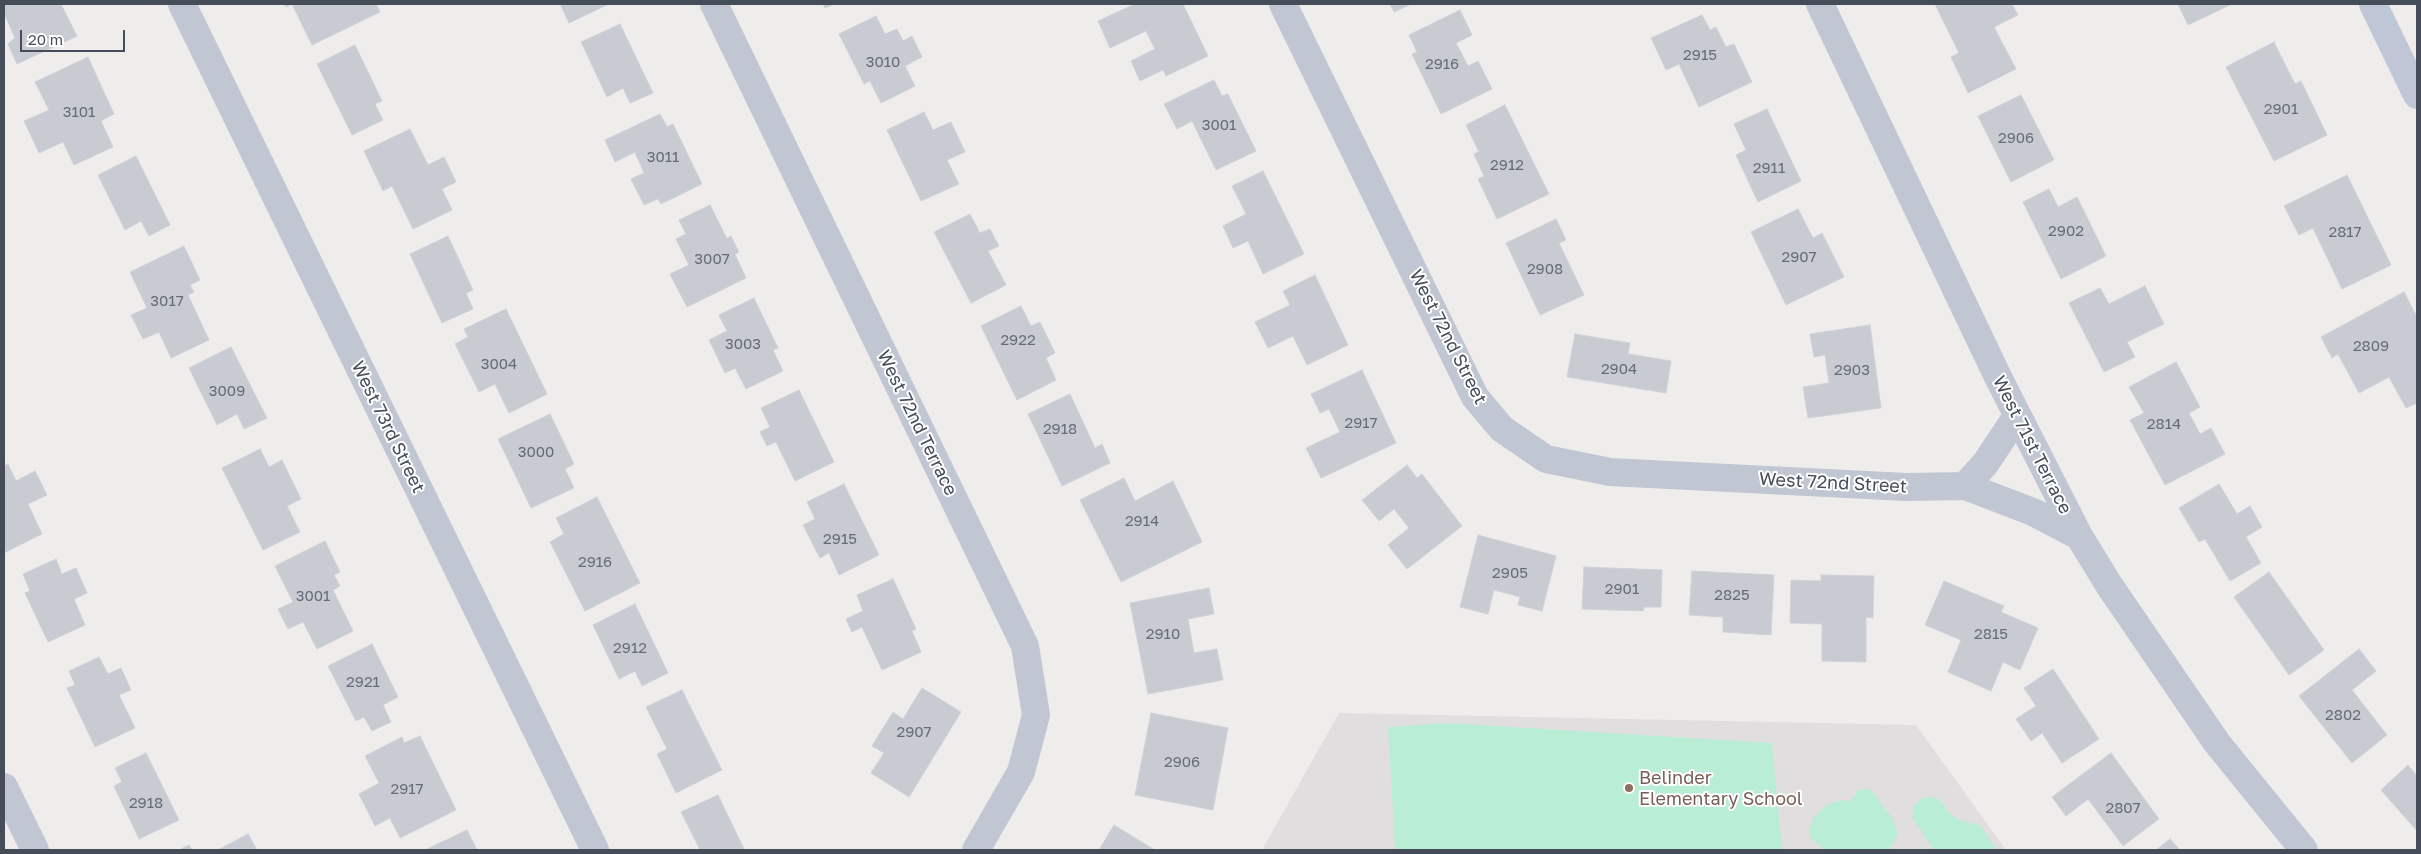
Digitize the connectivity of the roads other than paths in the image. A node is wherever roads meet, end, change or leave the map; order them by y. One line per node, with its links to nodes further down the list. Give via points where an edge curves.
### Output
1 (182, 4): 12 (street, West 73rd Street)
2 (714, 4): 13 (street, West 72nd Terrace, via 1025,646 1036,715 1021,772)
3 (1283, 4): 8 (street, West 72nd Street, via 1475,396 1502,429 1546,460 1610,472 1906,487)
4 (1820, 4): 7 (street, West 71st Terrace)
5 (2373, 4): 6 (street)
6 (2417, 95)
7 (2017, 416): 8 (street, via 1985,464); 9 (street, West 71st Terrace)
8 (1965, 486): 9 (street, West 72nd Street, via 2033,512)
9 (2079, 536): 14 (street, West 71st Terrace, via 2216,744)
10 (4, 787): 11 (street)
11 (35, 850)
12 (595, 850)
13 (976, 850)
14 (2304, 850)

